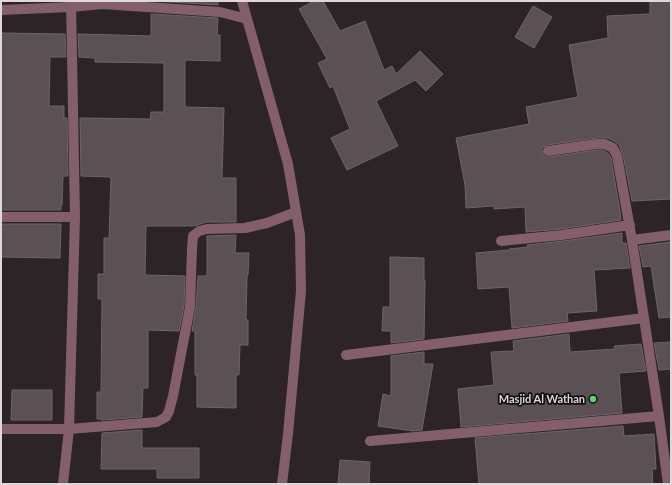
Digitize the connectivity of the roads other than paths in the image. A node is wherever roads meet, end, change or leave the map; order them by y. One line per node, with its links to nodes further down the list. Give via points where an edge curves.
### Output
1 (242, 1): 4 (street)
2 (71, 4): 3 (street); 4 (street, via 220,12); 7 (street)
3 (1, 10)
4 (247, 18): 6 (street, via 288,164)
5 (548, 151): 9 (street, via 596,144 605,144 613,148 617,156)
6 (296, 212): 17 (street, via 268,223 245,228 207,229 193,236 190,307 172,404 166,418 157,422); 20 (street, via 300,236 301,291)
7 (75, 216): 8 (street); 17 (street)
8 (1, 217)
9 (630, 225): 11 (street); 12 (street)
10 (671, 235): 11 (street)
11 (632, 240): 13 (street)
12 (501, 241)
13 (644, 318): 14 (street); 15 (street)
14 (346, 355)
15 (659, 416): 18 (street); 21 (street)
16 (1, 429): 17 (street)
17 (69, 429): 19 (street)
18 (370, 441)
19 (64, 484)
20 (282, 484)
21 (668, 484)

